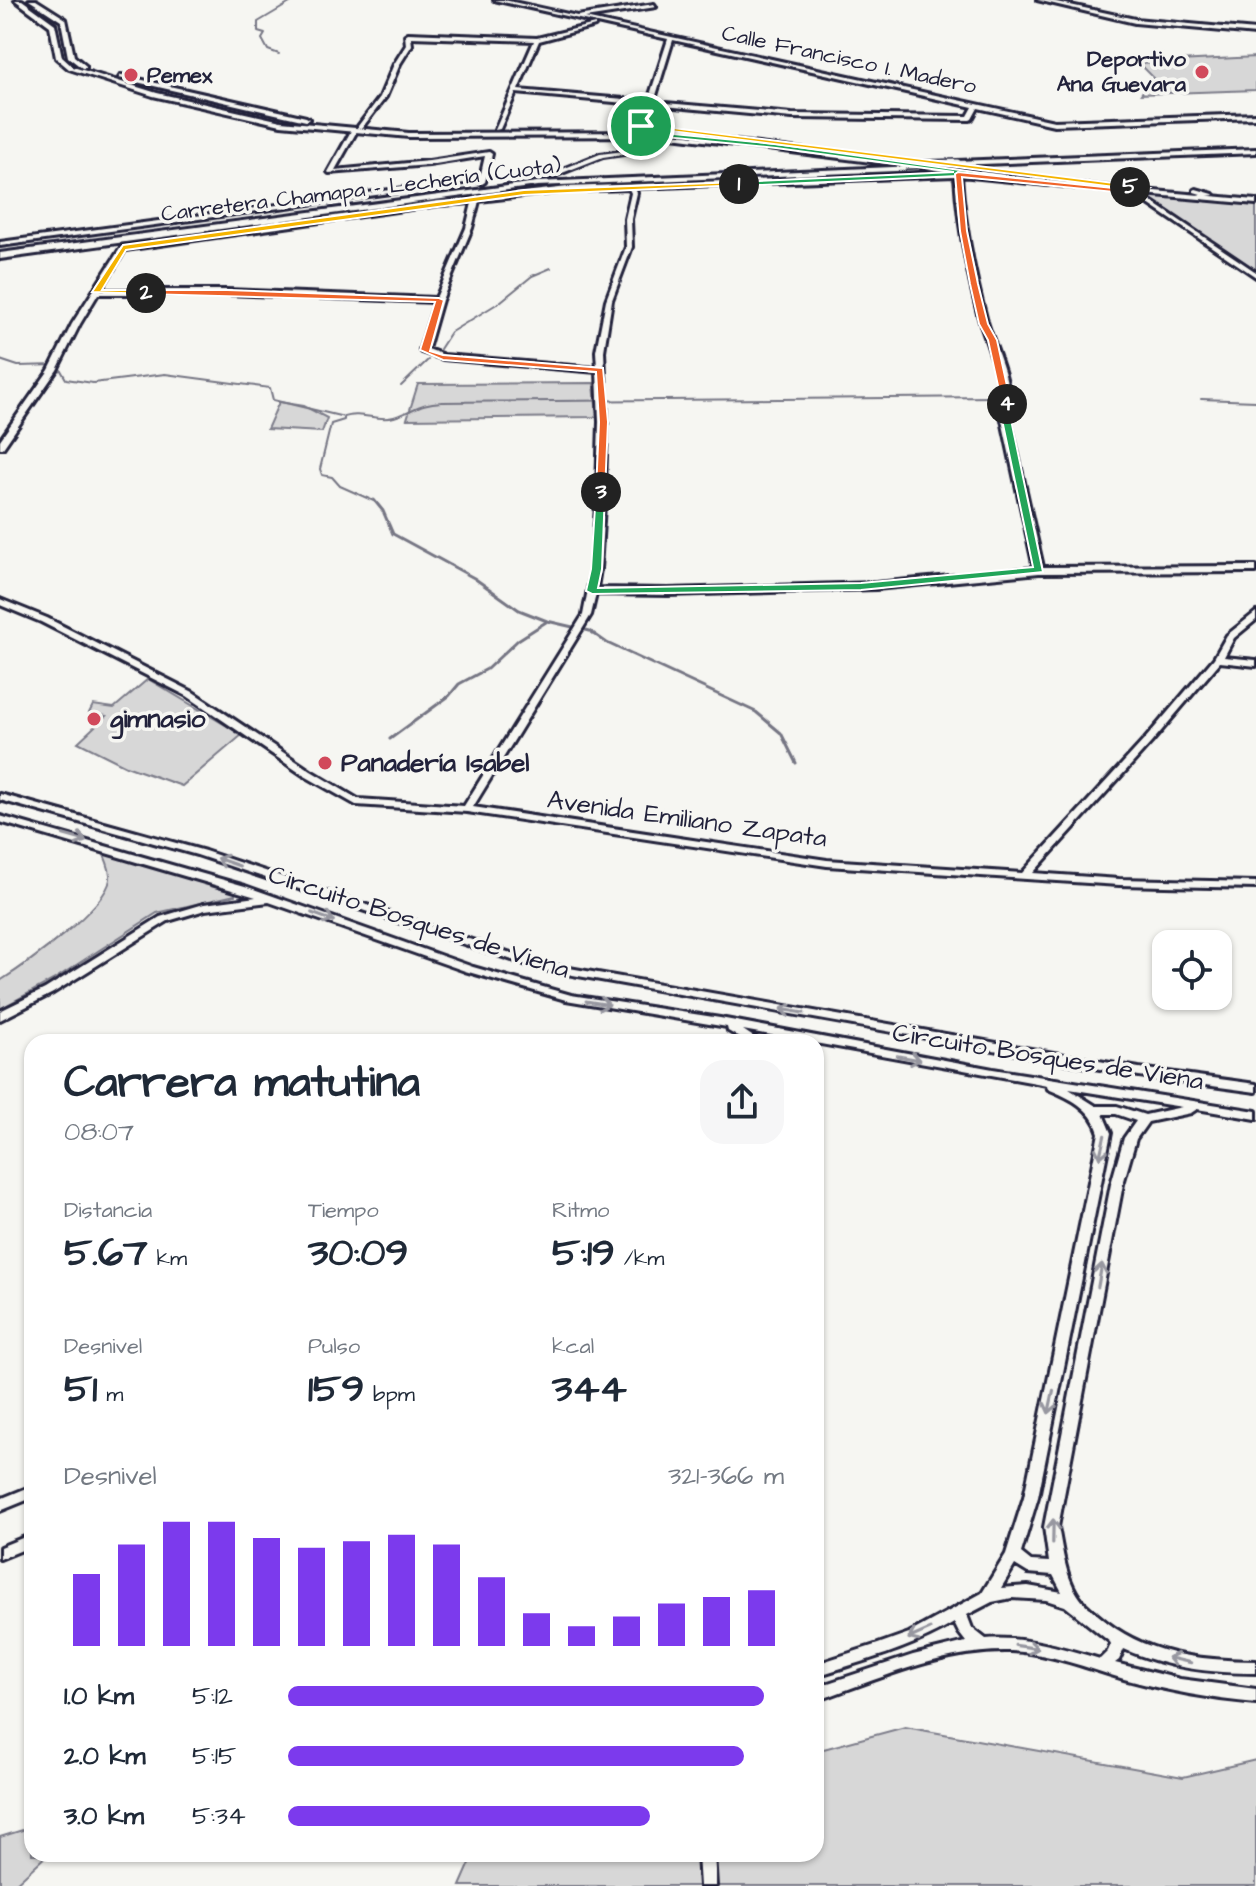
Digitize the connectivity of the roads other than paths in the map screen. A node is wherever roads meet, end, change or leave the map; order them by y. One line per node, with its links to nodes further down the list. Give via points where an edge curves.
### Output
1 (18, 0): 16 (main road, via 53,25 59,58 67,66 145,93)
2 (32, 0): 13 (main road, via 64,20 71,57 80,65)
3 (497, 0): 7 (street, Calle Francisco I. Madero)
4 (643, 0): 7 (street, via 654,6)
5 (1040, 0): 6 (street)
6 (1054, 1): 9 (street, via 1130,19)
7 (571, 18): 8 (street, Calle Francisco I. Madero)
8 (597, 24): 10 (street); 11 (street, Calle Francisco I. Madero)
9 (1256, 32)
10 (537, 40): 12 (street); 18 (street, via 408,35 409,45 383,97)
11 (670, 40): 14 (street); 15 (street, Calle Francisco I. Madero)
12 (515, 91): 14 (street); 19 (street)
13 (228, 103): 16 (street); 18 (main road)
14 (649, 104): 15 (street, via 792,116 970,118); 20 (street)
15 (976, 107): 17 (street, Calle Francisco I. Madero, via 1054,123)
16 (212, 108): 18 (main road, via 281,123)
17 (1256, 116)
18 (357, 129): 19 (main road); 20 (main road, via 440,135); 33 (street, via 332,169 489,154 483,180)
19 (497, 129): 20 (main road)
20 (639, 129): 24 (street, via 635,151 602,155); 25 (main road); 27 (main road)
21 (1256, 152): 22 (highway, Carretera Chamapa - Lechería (Cuota))
22 (960, 164): 34 (highway, Carretera Chamapa - Lechería (Cuota), bridge, via 537,184); 34 (highway, Carretera Chamapa - Lechería (Cuota), bridge, via 534,181)
23 (958, 174): 25 (street); 26 (street); 41 (street, via 963,231 1007,399 1005,415)
24 (552, 175)
25 (1048, 183): 28 (main road)
26 (631, 187): 31 (street); 38 (street, via 629,247 609,300)
27 (1145, 188): 28 (street); 29 (main road)
28 (1134, 192): 29 (main road); 35 (street)
29 (1196, 194): 30 (main road); 32 (main road)
30 (1256, 195)
31 (476, 198): 36 (street, via 123,248); 37 (street)
32 (1256, 202)
33 (0, 244)
34 (0, 254)
35 (1256, 275)
36 (96, 292): 37 (street); 39 (street, via 55,367)
37 (439, 300): 38 (street, via 424,350 443,357)
38 (600, 370): 42 (street, via 601,489)
39 (0, 446)
40 (1256, 569): 41 (street)
41 (1039, 570): 42 (street, via 834,587)
42 (592, 591): 49 (street, via 583,621 559,663)
43 (0, 602): 49 (street, Avenida Emiliano Zapata, via 190,694 343,796 372,804)
44 (1256, 615): 45 (street, via 1230,637)
45 (1218, 659): 46 (street); 53 (street)
46 (1256, 663)
47 (5, 798): 48 (street, Circuito Bosques de Viena); 50 (street, via 7,807)
48 (42, 808): 52 (street, via 27,814); 56 (street, Circuito Bosques de Viena, one-way to 48, via 201,853)
49 (467, 809): 53 (street, Avenida Emiliano Zapata, via 827,863)
50 (0, 812)
51 (0, 819): 52 (street, Circuito Bosques de Viena)
52 (29, 826): 55 (street, Circuito Bosques de Viena, one-way to 55)
53 (1026, 875): 54 (street, Avenida Emiliano Zapata)
54 (1256, 885)
55 (272, 898): 58 (street, Circuito Bosques de Viena, one-way to 58); 61 (street, via 204,907 164,919)
56 (377, 912): 57 (street, Circuito Bosques de Viena); 58 (street)
57 (422, 927): 59 (street); 60 (street, Circuito Bosques de Viena, via 539,966)
58 (360, 931): 59 (street, Circuito Bosques de Viena)
59 (409, 947): 62 (street, Circuito Bosques de Viena, one-way to 62, via 524,987)
60 (720, 998): 62 (street); 69 (street, Circuito Bosques de Viena, one-way to 60)
61 (0, 1016)
62 (714, 1021): 63 (street); 64 (street, Circuito Bosques de Viena)
63 (739, 1034)
64 (778, 1034)
65 (824, 1043): 66 (street, Circuito Bosques de Viena)
66 (833, 1045): 67 (street); 68 (street, Circuito Bosques de Viena, one-way to 68)
67 (824, 1046)
68 (1037, 1080): 70 (street, Circuito Bosques de Viena); 71 (street)
69 (1256, 1088)
70 (1206, 1107): 72 (street, Circuito Bosques de Viena); 73 (street)
71 (1094, 1110): 73 (street, via 1117,1110); 78 (street, one-way to 78, via 1105,1133 1031,1497)
72 (1256, 1115)
73 (1144, 1119): 79 (street, one-way to 73, via 1051,1527 1117,1184 1130,1138)
74 (24, 1495): 75 (street)
75 (0, 1505)
76 (24, 1543): 77 (street)
77 (0, 1553)
78 (1013, 1555): 79 (street, via 1028,1567); 80 (street)
79 (1058, 1569): 81 (street)
80 (989, 1595): 81 (street, via 1037,1594); 82 (street)
81 (1075, 1604): 83 (street)
82 (960, 1615): 84 (street, via 969,1637); 86 (street, one-way to 86, via 914,1638)
83 (1116, 1637): 85 (street, via 1114,1655); 87 (street, one-way to 83, via 1188,1663)
84 (982, 1645): 85 (street, one-way to 85, via 1034,1647); 88 (street)
85 (1102, 1666): 89 (street, via 1160,1683)
86 (824, 1667)
87 (1256, 1667)
88 (824, 1692)
89 (1256, 1696)
90 (706, 1862): 91 (street)
91 (708, 1886)

